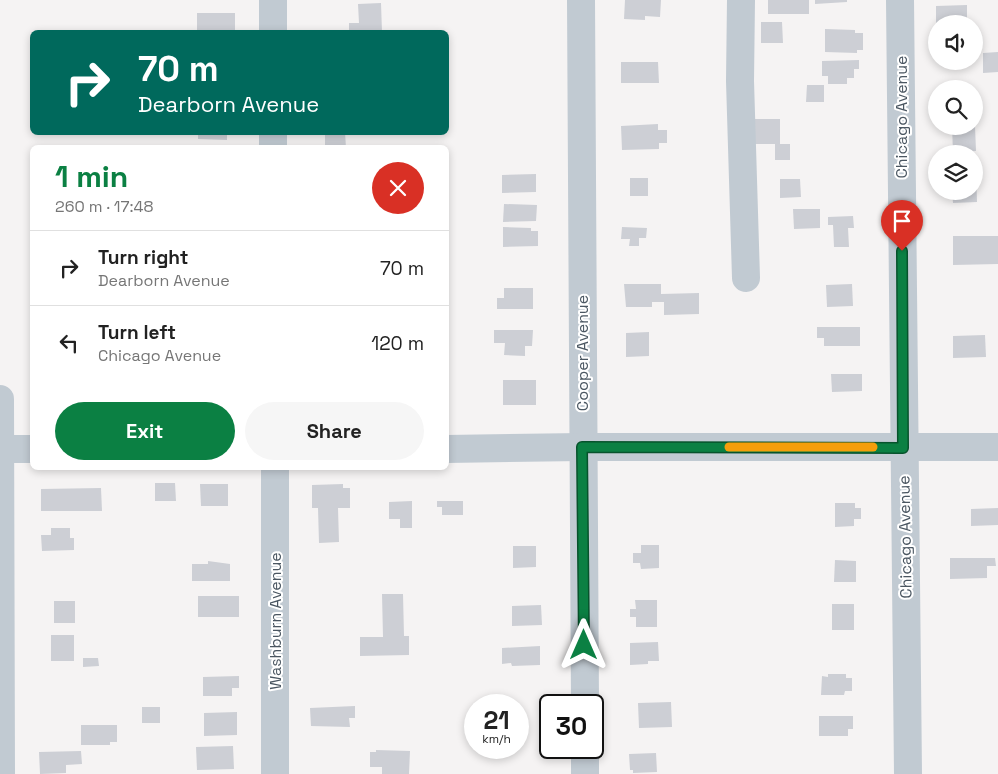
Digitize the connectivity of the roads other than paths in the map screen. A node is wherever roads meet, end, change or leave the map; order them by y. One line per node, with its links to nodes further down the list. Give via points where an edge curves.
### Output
1 (273, 0): 5 (street)
2 (581, 0): 8 (street, Cooper Avenue)
3 (741, 0): 6 (street)
4 (900, 0): 10 (street, Chicago Avenue)
5 (273, 30)
6 (746, 278)
7 (0, 399): 11 (street)
8 (582, 447): 10 (street); 13 (street); 15 (street, Cooper Avenue)
9 (998, 447): 10 (street)
10 (903, 448): 20 (street, Chicago Avenue)
11 (0, 449): 12 (street); 17 (street)
12 (30, 449)
13 (449, 449)
14 (275, 470): 18 (street, Washburn Avenue)
15 (585, 694)
16 (585, 759): 19 (street)
17 (1, 774)
18 (275, 774)
19 (585, 774)
20 (908, 774)

